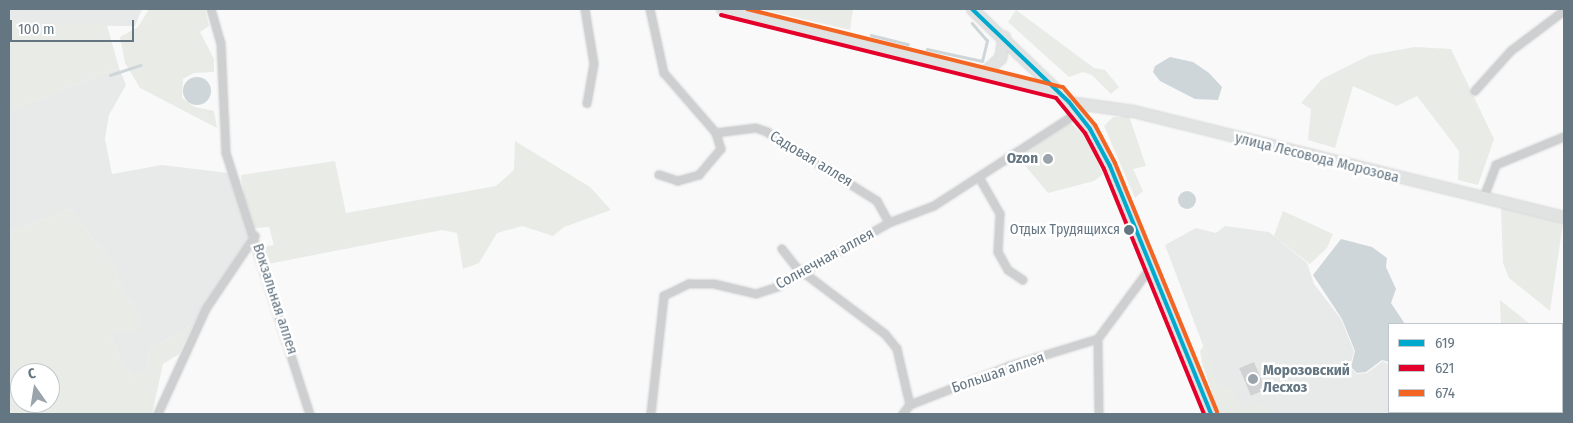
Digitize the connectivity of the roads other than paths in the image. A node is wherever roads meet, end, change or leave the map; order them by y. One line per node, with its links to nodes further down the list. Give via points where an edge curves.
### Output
1 (211, 9): 23 (street, via 221,43 226,153)
2 (585, 9): 12 (street, via 594,64)
3 (650, 9): 16 (street, via 664,73)
4 (722, 9): 8 (main road)
5 (972, 9): 7 (main road)
6 (1563, 10): 9 (street, via 1511,51)
7 (1004, 36): 8 (main road, via 1000,58); 10 (main road)
8 (983, 73): 10 (main road)
9 (1474, 91)
10 (1059, 92): 11 (main road)
11 (1070, 102): 13 (main road, улица Лесовода Морозова); 14 (main road)
12 (587, 103)
13 (1110, 110): 15 (main road, via 1093,117); 20 (main road, улица Лесовода Морозова, via 1133,111)
14 (1078, 113): 15 (main road); 19 (street, Солнечная аллея)
15 (1090, 128): 25 (main road)
16 (716, 132): 18 (street, via 721,149 699,175 678,181); 22 (street, Садовая аллея, via 756,128 767,132 877,201)
17 (1564, 137): 20 (street, via 1496,165)
18 (659, 175)
19 (979, 177): 22 (street, Солнечная аллея, via 934,206); 27 (street, via 1000,214 998,252 1008,270)
20 (1484, 197): 21 (main road, улица Лесовода Морозова)
21 (1564, 217)
22 (889, 223): 26 (street, Солнечная аллея)
23 (255, 236): 30 (street, Вокзальная аллея, via 206,309); 31 (street, Вокзальная аллея)
24 (782, 249): 26 (street)
25 (1152, 266): 28 (street); 35 (main road)
26 (805, 270): 29 (street, via 885,334 897,349); 32 (street, Солнечная аллея, via 756,294 714,284 689,284 664,296)
27 (1023, 280)
28 (1098, 339): 29 (street, Большая аллея, via 1010,366); 34 (street)
29 (910, 405): 33 (street)
30 (158, 414)
31 (310, 414)
32 (651, 414)
33 (903, 414)
34 (1099, 414)
35 (1211, 414)

